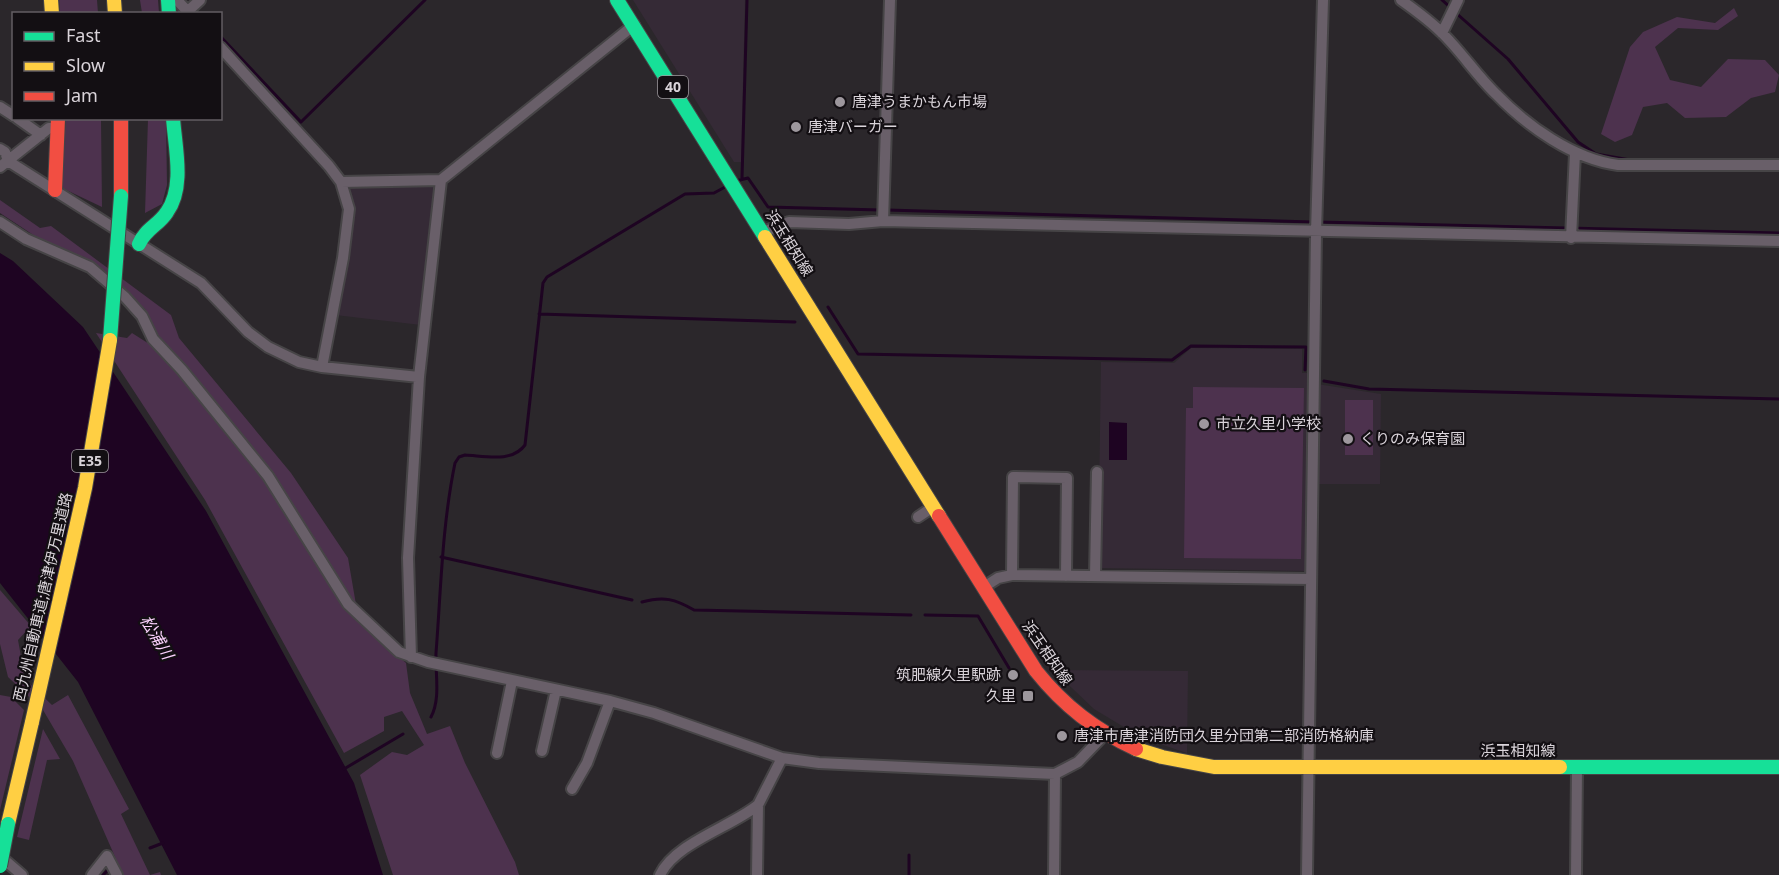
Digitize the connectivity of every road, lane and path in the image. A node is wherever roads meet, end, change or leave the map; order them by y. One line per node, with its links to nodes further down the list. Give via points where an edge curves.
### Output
1 (177, 0): 8 (street)
2 (200, 0): 8 (street)
3 (617, 0): 9 (main road, 浜玉相知線 / 40)
4 (890, 0): 24 (street)
5 (1323, 0): 26 (street)
6 (1401, 0): 10 (street)
7 (1457, 1): 10 (street)
8 (189, 12)
9 (634, 25): 21 (street); 27 (main road, 浜玉相知線 / 40)
10 (1442, 33): 18 (street, via 1496,94 1523,118)
11 (222, 49): 22 (street)
12 (20, 120): 16 (street)
13 (121, 120): 56 (main road, 西九州自動車道;唐津伊万里道路 / E35, bridge, via 117,269 100,408)
14 (173, 120): 30 (main road, via 174,200 166,215 147,228)
15 (58, 123): 16 (street); 23 (main road)
16 (42, 135): 19 (street)
17 (0, 149): 19 (street, via 5,152)
18 (1575, 153): 20 (street, via 1618,165); 28 (street)
19 (4, 164): 23 (street)
20 (1779, 165)
21 (441, 180): 22 (street); 32 (street)
22 (341, 182): 31 (street, via 349,209)
23 (55, 190): 30 (street)
24 (883, 215): 26 (street); 27 (street, via 849,224 789,222)
25 (0, 222): 41 (street, via 26,239 90,267 125,297 142,316 153,339 268,476 339,592 399,652)
26 (1316, 225): 28 (street); 39 (street)
27 (763, 232): 34 (main road, 浜玉相知線 / 40)
28 (1571, 238): 29 (street)
29 (1779, 241)
30 (139, 244): 31 (street, via 201,284 268,347 298,362)
31 (322, 368): 32 (street)
32 (419, 377): 41 (street, via 408,558)
33 (1097, 472): 38 (street)
34 (933, 507): 35 (street); 40 (main road, 浜玉相知線 / 40)
35 (918, 517)
36 (1012, 575): 37 (street); 37 (street, via 1014,477 1067,478); 40 (street)
37 (1066, 576): 38 (street)
38 (1095, 576): 39 (street)
39 (1311, 579): 50 (street)
40 (984, 587): 45 (main road, 浜玉相知線 / 40, via 1046,686 1072,712)
41 (411, 657): 42 (street)
42 (512, 681): 43 (street); 47 (street)
43 (556, 690): 44 (street); 46 (street)
44 (610, 701): 48 (street, via 654,712); 53 (street, via 587,763)
45 (1104, 735): 50 (main road, 浜玉相知線 / 40, via 1146,753 1194,765); 52 (street, via 1078,762)
46 (542, 751)
47 (497, 753)
48 (782, 758): 52 (street, via 819,764); 54 (street)
49 (1779, 767): 51 (main road, 浜玉相知線 / 40)
50 (1308, 768): 51 (main road, 浜玉相知線 / 40); 63 (street)
51 (1577, 768): 64 (street)
52 (1055, 774): 62 (street)
53 (572, 789)
54 (758, 805): 60 (street, via 664,865); 61 (street)
55 (0, 856): 58 (street)
56 (0, 866)
57 (114, 869): 59 (street, via 107,856)
58 (22, 875)
59 (92, 875)
60 (660, 875)
61 (757, 875)
62 (1054, 875)
63 (1307, 875)
64 (1576, 875)

